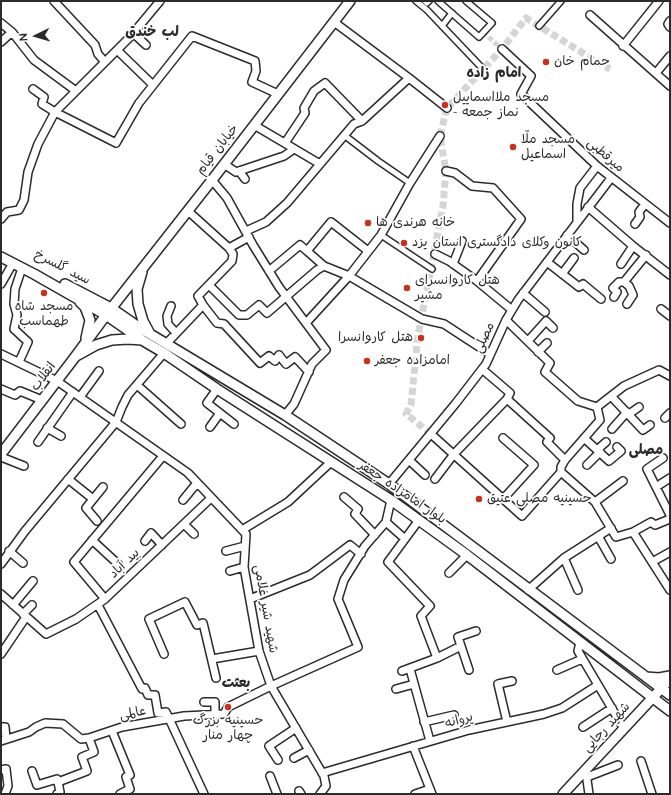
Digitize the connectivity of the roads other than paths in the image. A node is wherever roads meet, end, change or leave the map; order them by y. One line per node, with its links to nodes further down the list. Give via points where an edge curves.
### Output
1 (54, 1): 27 (street, via 95,45)
2 (160, 1): 20 (street)
3 (350, 1): 14 (main road, خیابان قیام)
4 (416, 1): 16 (street)
5 (425, 1): 6 (street)
6 (429, 1)
7 (438, 1): 11 (street)
8 (466, 1): 11 (street, via 492,24 479,37)
9 (561, 1): 17 (street)
10 (659, 1): 23 (street)
11 (452, 13): 16 (street)
12 (590, 15): 23 (street)
13 (670, 21): 18 (street)
14 (334, 22): 30 (street); 35 (main road, خیابان قیام)
15 (1, 23): 19 (street)
16 (442, 26): 28 (street)
17 (539, 26)
18 (670, 27)
19 (12, 32): 21 (street); 34 (street, via 34,60)
20 (133, 33): 22 (street); 25 (street)
21 (1, 42)
22 (146, 45)
23 (623, 46): 29 (street)
24 (502, 48): 46 (street, میرقطبی, via 531,76 521,94)
25 (117, 50): 27 (street); 31 (street)
26 (670, 56): 29 (street)
27 (105, 62): 34 (street)
28 (483, 69)
29 (656, 73): 32 (street)
30 (409, 78): 36 (street); 38 (street)
31 (153, 85): 35 (street, via 192,36 255,62 256,71 252,82); 37 (street, via 139,103 116,143)
32 (670, 86)
33 (33, 90): 37 (street, via 44,97 42,104)
34 (76, 92): 37 (street)
35 (278, 94): 39 (main road, خیابان قیام)
36 (447, 108)
37 (55, 112): 56 (street, via 38,144 28,172 24,200 19,210 7,212)
38 (362, 121): 40 (street, via 354,124); 42 (street, via 325,83 314,91 304,108 305,113)
39 (254, 125): 42 (street); 44 (main road, خیابان قیام)
40 (344, 135): 45 (street); 52 (street)
41 (440, 136): 52 (street)
42 (285, 143): 43 (street)
43 (294, 149): 45 (street); 47 (street, via 284,156)
44 (224, 164): 47 (street, via 236,172); 51 (main road, خیابان قیام)
45 (320, 164): 60 (street, via 287,203)
46 (597, 166): 49 (street, میرقطبی); 58 (street, via 580,188)
47 (239, 171): 50 (street)
48 (446, 172): 86 (street, via 455,173 472,186 493,188 521,219)
49 (611, 178): 53 (street, میرقطبی); 54 (street, مصلی)
50 (245, 179)
51 (212, 180): 55 (main road, خیابان قیام); 60 (street, via 227,198)
52 (410, 183): 61 (street)
53 (645, 204): 57 (street, میرقطبی); 59 (street)
54 (588, 207): 58 (street, مصلی); 64 (street)
55 (188, 211): 65 (street); 79 (main road, خیابان قیام)
56 (1, 219)
57 (669, 219)
58 (577, 221): 62 (street, مصلی)
59 (635, 224)
60 (248, 234): 65 (street); 82 (street)
61 (381, 234): 68 (street); 81 (street)
62 (567, 235): 66 (street); 74 (street, مصلی)
63 (462, 241): 76 (street)
64 (633, 246): 71 (street); 77 (street)
65 (229, 248): 89 (street, via 233,254 232,261)
66 (584, 250)
67 (307, 251): 68 (street, via 331,222); 78 (street); 82 (street, via 300,245)
68 (368, 251): 85 (street)
69 (1, 252): 100 (main road, سید گلسرخ)
70 (434, 254): 76 (street)
71 (646, 255): 84 (street); 87 (street)
72 (1, 257): 75 (main road, سید گلسرخ)
73 (574, 258): 83 (street)
74 (547, 262): 83 (street); 90 (street, مصلی)
75 (13, 263): 80 (main road, سید گلسرخ); 88 (street)
76 (453, 264): 86 (street)
77 (621, 264)
78 (324, 266): 85 (street); 91 (street)
79 (144, 267): 100 (main road, خیابان قیام); 107 (main road, via 137,289 138,304)
80 (22, 268): 92 (main road, سید گلسرخ); 118 (street, via 15,289 14,304 17,315 14,329 28,342)
81 (432, 269)
82 (269, 270): 91 (street)
83 (562, 274): 94 (street, via 579,287 583,284)
84 (670, 275)
85 (349, 276): 104 (street); 116 (street, via 422,319 444,324)
86 (477, 281): 99 (street)
87 (624, 282): 93 (street, via 619,282 613,288 617,292); 95 (street, via 633,295)
88 (1, 284)
89 (209, 285): 91 (street, via 239,316 247,315 259,305 267,313); 96 (street, via 198,296)
90 (523, 293): 99 (street, مصلی); 101 (street)
91 (287, 296): 104 (street)
92 (75, 297): 100 (main road, سید گلسرخ); 111 (main road, via 85,307 90,320)
93 (614, 297)
94 (601, 299)
95 (627, 304)
96 (203, 305): 106 (street); 122 (street, via 217,323 224,324 260,363 269,356 275,361 279,355 286,364 295,357)
97 (171, 306): 106 (street, via 167,316 168,324)
98 (661, 309): 102 (street)
99 (512, 310): 103 (street, مصلی)
100 (108, 311): 108 (main road, بلوار امامزاده جعفر); 111 (main road, انقلاب)
101 (545, 312)
102 (670, 316)
103 (506, 320): 109 (street); 116 (street, مصلی)
104 (306, 323): 122 (street, via 326,350 312,364)
105 (553, 328): 109 (street, via 546,321)
106 (176, 333): 112 (street)
107 (150, 334): 108 (main road, بلوار امامزاده جعفر); 112 (main road, بلوار امامزاده جعفر)
108 (140, 335): 114 (main road, بلوار امامزاده جعفر); 117 (main road, via 96,345)
109 (528, 341): 113 (street)
110 (547, 342): 113 (street)
111 (85, 344): 117 (main road, انقلاب)
112 (166, 344): 137 (main road, بلوار امامزاده جعفر)
113 (538, 352): 133 (street, via 550,363 545,372 578,401)
114 (164, 353): 125 (street); 127 (main road, بلوار امامزاده جعفر)
115 (1, 354): 118 (street)
116 (490, 354): 120 (street, مصلی)
117 (75, 357): 124 (main road, انقلاب)
118 (19, 362): 124 (street)
119 (670, 366): 123 (street)
120 (482, 368): 132 (street, via 510,393); 145 (street, مصلی)
121 (99, 371): 130 (street)
122 (309, 372): 137 (street, via 294,404)
123 (664, 373): 129 (street, via 624,386)
124 (57, 381): 128 (street); 131 (main road, انقلاب)
125 (137, 385): 138 (street, via 128,395); 139 (street)
126 (1, 389): 131 (street, via 15,395 20,391)
127 (217, 389): 135 (street, via 207,403); 159 (main road, بلوار امامزاده جعفر)
128 (73, 392): 130 (street); 143 (street)
129 (610, 396): 133 (street); 136 (street)
130 (80, 397): 138 (street)
131 (42, 400): 154 (main road, انقلاب)
132 (507, 400): 153 (street); 158 (street, via 550,438 547,442)
133 (597, 407): 148 (street, via 600,420)
134 (639, 407): 136 (street)
135 (220, 413): 140 (street); 142 (street)
136 (628, 413): 141 (street, via 643,430); 144 (street)
137 (285, 415): 169 (main road, بلوار امامزاده جعفر)
138 (116, 422): 155 (street); 166 (street)
139 (181, 424)
140 (234, 424)
141 (650, 425)
142 (210, 427)
143 (48, 428): 146 (street); 149 (street)
144 (612, 429)
145 (431, 434): 153 (street); 157 (street, مصلی)
146 (61, 436)
147 (503, 438): 175 (street, via 534,465)
148 (584, 438): 152 (street); 158 (street)
149 (38, 442)
150 (606, 442): 152 (street)
151 (617, 447): 152 (street, via 621,451 609,462)
152 (598, 451): 160 (street)
153 (454, 454): 165 (street); 175 (street)
154 (1, 456): 161 (street)
155 (163, 456): 168 (street, via 188,473); 193 (street)
156 (663, 458): 171 (street, via 647,469)
157 (409, 460): 163 (street); 169 (street, مصلی)
158 (564, 460): 162 (street)
159 (332, 462): 177 (main road, بلوار امامزاده جعفر); 186 (street, via 288,502)
160 (587, 465)
161 (24, 466)
162 (561, 472): 175 (street, via 545,495 522,516); 178 (street)
163 (425, 475)
164 (670, 478): 171 (street)
165 (436, 479)
166 (68, 480): 174 (street); 197 (street)
167 (623, 481): 178 (street)
168 (197, 483): 173 (street); 176 (street)
169 (389, 484): 190 (main road, بلوار امامزاده جعفر)
170 (103, 487): 174 (street)
171 (656, 487): 179 (street)
172 (344, 497): 189 (street, via 358,509 355,514)
173 (211, 498): 184 (street, بید آباد); 186 (street)
174 (93, 499): 180 (street, via 86,508)
175 (503, 499)
176 (183, 500)
177 (391, 500): 181 (main road, بلوار امامزاده جعفر); 183 (street)
178 (596, 502): 185 (street)
179 (670, 515)
180 (97, 520)
181 (419, 520): 190 (main road, بلوار امامزاده جعفر); 192 (street)
182 (670, 520): 187 (street, via 655,525 651,522)
183 (386, 522): 189 (street); 192 (street)
184 (184, 524): 188 (street); 195 (street, بید آباد)
185 (611, 528): 187 (street, via 616,537); 191 (street)
186 (242, 530): 196 (street, شهید شیر غلامی, via 246,534)
187 (633, 532): 204 (street)
188 (194, 534)
189 (375, 535): 200 (street)
190 (449, 535): 201 (main road, بلوار امامزاده جعفر); 212 (main road, بلوار امامزاده جعفر)
191 (598, 536): 202 (street); 203 (street)
192 (405, 539): 228 (street, via 388,562 430,606 421,616)
193 (92, 540): 207 (street); 216 (street, via 74,562)
194 (145, 541): 195 (street, via 151,533)
195 (162, 545): 216 (street, بید آباد)
196 (245, 546): 198 (street); 208 (street, شهید شیر غلامی)
197 (9, 551): 205 (street); 206 (street)
198 (226, 551)
199 (670, 552): 204 (street)
200 (361, 554): 217 (street, via 350,545 310,575); 243 (street, via 344,580 338,599 358,646)
201 (467, 555): 210 (street); 223 (main road, بلوار امامزاده جعفر)
202 (564, 558): 212 (street); 213 (street)
203 (611, 560)
204 (652, 562): 214 (street)
205 (23, 563)
206 (1, 564)
207 (118, 564)
208 (244, 566): 209 (street); 217 (street, شهید شیر غلامی)
209 (230, 571)
210 (449, 573)
211 (33, 581): 218 (street)
212 (528, 590): 235 (main road, بلوار امامزاده جعفر)
213 (578, 590)
214 (670, 590)
215 (1, 594): 218 (street)
216 (105, 599): 220 (street, بید آباد)
217 (250, 599): 225 (street, شهید شیر غلامی)
218 (13, 604): 221 (street)
219 (32, 605): 221 (street)
220 (98, 605): 221 (street, بید آباد, via 46,634); 255 (street, via 142,689 145,688 148,695 154,695 158,713 166,712)
221 (24, 615): 226 (street)
222 (476, 631): 224 (street, via 458,638)
223 (580, 642): 230 (street, via 578,651); 239 (main road, بلوار امامزاده جعفر)
224 (461, 646): 228 (street); 232 (street)
225 (259, 651): 229 (street); 243 (street, شهید شیر غلامی)
226 (1, 654)
227 (164, 654): 229 (street, via 149,619 185,602 197,625 203,623)
228 (437, 658): 231 (street)
229 (212, 659): 237 (street)
230 (582, 660): 233 (street); 242 (street)
231 (410, 669): 234 (street); 241 (street)
232 (469, 670)
233 (557, 670)
234 (402, 671)
235 (640, 674): 236 (main road, via 659,678); 239 (main road, via 634,681); 246 (main road, بلوار امامزاده جعفر)
236 (670, 676)
237 (216, 678)
238 (670, 679): 246 (main road, شهید رجایی)
239 (630, 680): 244 (main road, بلوار امامزاده جعفر)
240 (512, 681): 257 (street, via 498,684)
241 (414, 684): 245 (street); 256 (street)
242 (598, 685): 250 (street); 257 (street, پروانه, via 562,708)
243 (271, 686): 253 (street, عالمی, via 228,707 224,714); 260 (street, شهید شیر غلامی)
244 (640, 688): 248 (main road, بلوار امامزاده جعفر); 252 (main road)
245 (396, 689)
246 (662, 689): 247 (main road, بلوار امامزاده جعفر); 248 (main road, شهید رجایی)
247 (670, 695)
248 (653, 698): 251 (main road, بلوار امامزاده جعفر); 252 (main road, شهید رجایی)
249 (204, 702): 253 (street, via 215,702)
250 (612, 708): 259 (street); 261 (street)
251 (667, 708): 252 (main road, via 656,705)
252 (642, 710): 261 (main road, شهید رجایی)
253 (215, 715): 255 (street, عالمی)
254 (454, 715): 256 (street)
255 (170, 719): 262 (street, عالمی); 282 (street)
256 (424, 722): 265 (street)
257 (507, 722): 265 (street, پروانه)
258 (1, 727): 264 (street, via 5,727)
259 (583, 727)
260 (296, 728): 267 (street, شهید شیر غلامی); 269 (street, via 269,746)
261 (624, 729): 275 (main road, شهید رجایی)
262 (112, 731): 263 (street, عالمی); 281 (street, via 130,775 126,778 130,789)
263 (89, 738): 264 (street, via 81,739 63,724 45,723 29,732); 277 (street, via 94,752 82,756 86,771)
264 (4, 740)
265 (430, 741): 266 (street, پروانه)
266 (413, 746): 274 (street, پروانه); 278 (street)
267 (309, 750): 268 (street); 274 (street, شهید شیر غلامی)
268 (294, 758)
269 (278, 760)
270 (641, 761): 288 (street)
271 (618, 765): 275 (street)
272 (1, 770): 279 (street, via 6,769 8,786)
273 (32, 772): 277 (street, via 37,785 57,779)
274 (322, 773): 284 (street, شهید شیر غلامی, via 326,786)
275 (586, 774): 286 (main road, شهید رجایی); 287 (street)
276 (270, 776): 283 (street)
277 (58, 782): 280 (street, via 60,792)
278 (431, 791): 285 (street)
279 (5, 794)
280 (57, 794)
281 (120, 794)
282 (204, 794)
283 (277, 794)
284 (320, 794)
285 (415, 794)
286 (563, 794)
287 (589, 794)
288 (652, 794)

